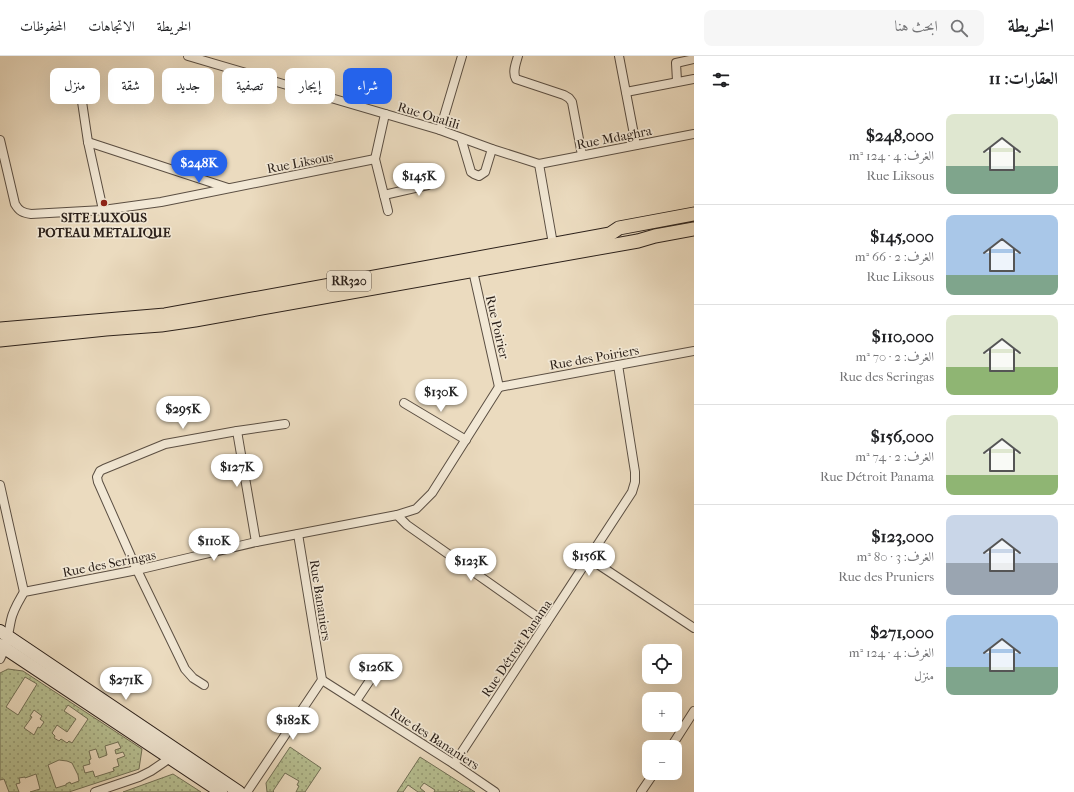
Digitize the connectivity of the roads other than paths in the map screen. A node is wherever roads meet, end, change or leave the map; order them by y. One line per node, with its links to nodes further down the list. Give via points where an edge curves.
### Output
1 (188, 56): 5 (street, Rue Oualili)
2 (462, 56): 12 (street)
3 (518, 56): 19 (street, via 514,72 516,79 564,94 572,102)
4 (619, 56): 9 (street)
5 (198, 58): 11 (street, Rue Oualili)
6 (694, 59): 8 (street, via 676,63)
7 (694, 79): 8 (street)
8 (677, 81): 9 (street)
9 (626, 92): 17 (street)
10 (82, 104): 16 (street)
11 (385, 114): 12 (street, Rue Oualili); 20 (street)
12 (440, 130): 14 (street, Rue Oualili)
13 (694, 134): 17 (street, Rue Mdaghra)
14 (461, 138): 18 (street, Rue Oualili); 18 (street, via 471,172 479,176 485,172)
15 (0, 140): 25 (street, Rue Liksous, via 18,210 31,214)
16 (88, 142): 23 (street, Rue Liksous); 25 (street)
17 (636, 145): 19 (street, Rue Mdaghra)
18 (492, 149): 21 (street, Rue Oualili)
19 (582, 155): 21 (street, Rue Mdaghra)
20 (375, 159): 23 (street, Rue Liksous); 24 (street)
21 (539, 164): 33 (street)
22 (434, 175): 24 (street, via 428,185)
23 (229, 188): 25 (street, Rue Liksous, via 161,202)
24 (384, 195): 26 (street)
25 (102, 210)
26 (388, 211)
27 (694, 214): 30 (main road, RR320, via 619,228)
28 (694, 221): 30 (main road, RR320)
29 (694, 229): 32 (main road, RR320)
30 (610, 234): 33 (main road, RR320)
31 (694, 237): 32 (main road, RR320, via 658,242)
32 (638, 241): 34 (main road, RR320)
33 (553, 244): 35 (main road, RR320, via 165,315)
34 (473, 271): 36 (main road, RR320, via 161,325); 39 (street, Rue Poirier)
35 (0, 329)
36 (0, 340)
37 (694, 351): 38 (street, Rue des Poiriers)
38 (618, 365): 39 (street, Rue des Poiriers); 48 (street, Rue Détroit Panama, via 635,482 632,492)
39 (499, 387): 43 (street, Rue des Seringas)
40 (404, 403): 43 (street)
41 (285, 424): 42 (street)
42 (237, 431): 47 (street); 49 (street, via 165,444 104,469 98,475 98,482)
43 (466, 440): 45 (street, Rue des Seringas, via 432,493 416,509)
44 (0, 485): 50 (street)
45 (396, 515): 46 (street, Rue des Seringas); 51 (street)
46 (298, 534): 47 (street, Rue des Seringas); 56 (street, Rue Bananiers)
47 (256, 542): 49 (street, Rue des Seringas)
48 (590, 559): 51 (street, Rue Détroit Panama); 52 (street)
49 (137, 570): 50 (street, Rue des Seringas); 57 (street, via 185,669)
50 (24, 592): 53 (street)
51 (546, 623): 63 (street, Rue Détroit Panama)
52 (694, 628)
53 (4, 640): 54 (street); 62 (main road); 67 (main road)
54 (0, 659)
55 (381, 664): 58 (street)
56 (322, 680): 58 (street, Rue des Bananiers); 68 (street)
57 (204, 685)
58 (356, 701): 63 (street, Rue des Bananiers)
59 (694, 711): 60 (street)
60 (692, 721): 61 (street)
61 (677, 740)
62 (170, 758): 65 (street, via 139,777); 66 (main road)
63 (454, 764): 69 (street, Rue des Bananiers)
64 (649, 780): 70 (street)
65 (95, 792)
66 (221, 792)
67 (239, 792)
68 (247, 792)
69 (495, 792)
70 (641, 792)

